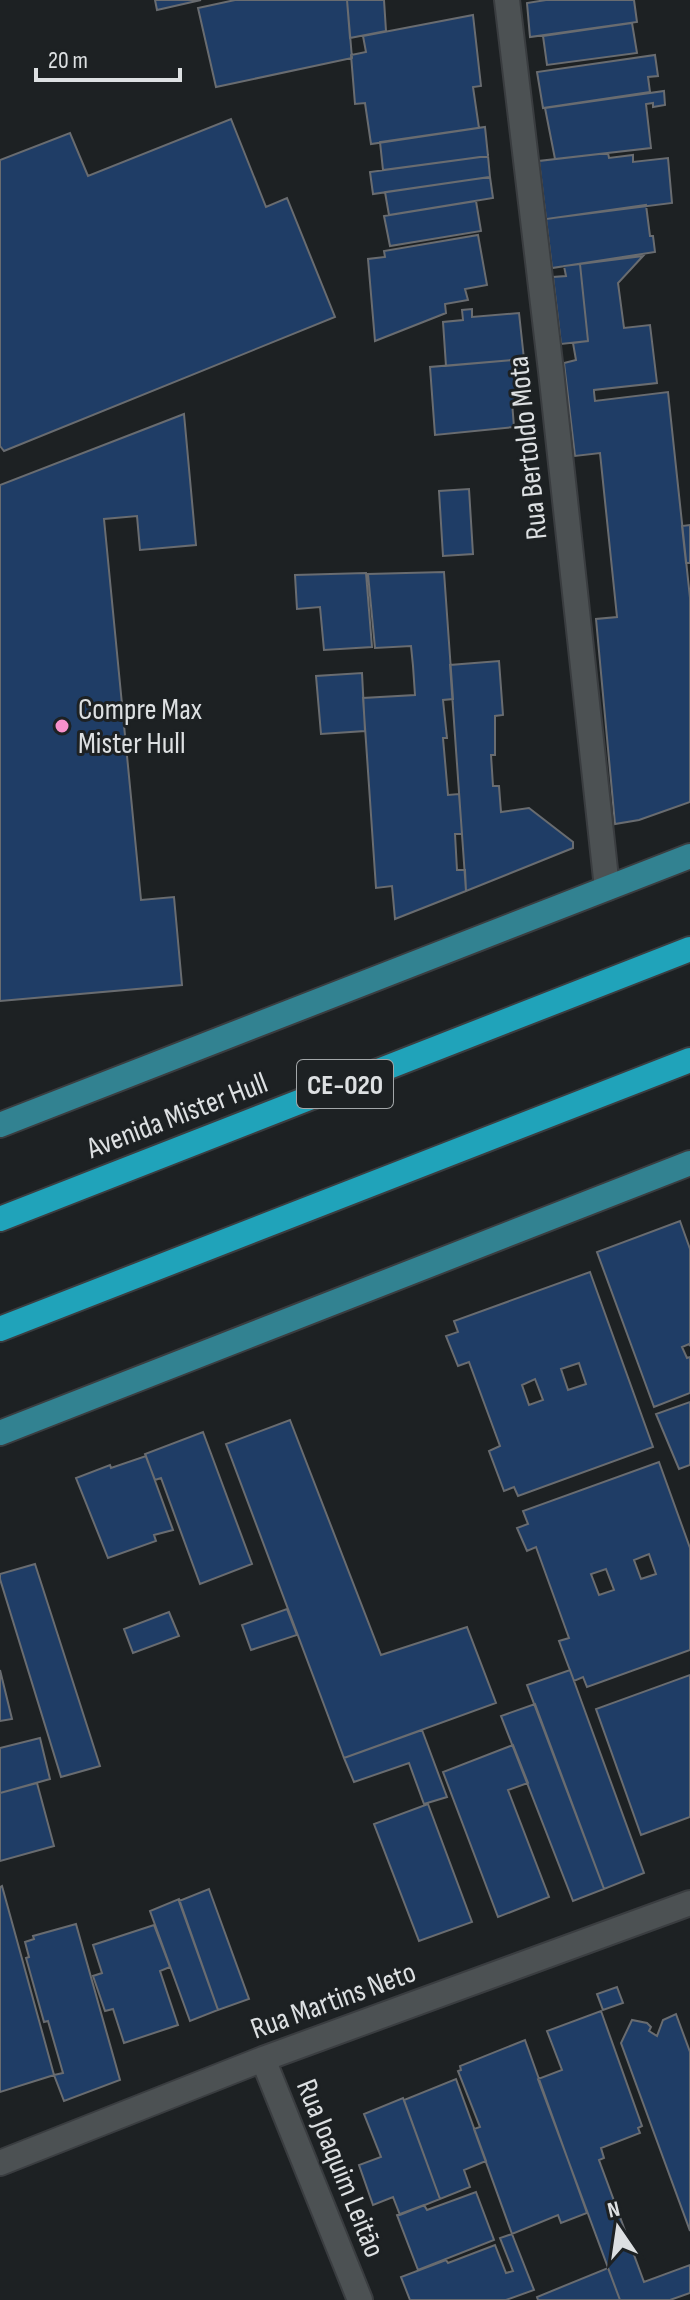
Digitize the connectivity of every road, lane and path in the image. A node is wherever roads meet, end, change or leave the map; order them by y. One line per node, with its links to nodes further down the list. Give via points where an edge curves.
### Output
1 (507, 0): 3 (street, Rua Bertoldo Mota)
2 (690, 856): 3 (main road, Avenida Mister Hull)
3 (607, 888): 6 (main road, Avenida Mister Hull)
4 (690, 949): 8 (highway, Avenida Mister Hull / CE-020)
5 (690, 1060): 9 (highway)
6 (0, 1125)
7 (690, 1163): 10 (main road)
8 (0, 1219)
9 (0, 1329)
10 (0, 1433)
11 (690, 1903): 12 (street, Rua Martins Neto)
12 (263, 2059): 13 (street, Rua Martins Neto); 14 (street, Rua Joaquim Leitão)
13 (0, 2163)
14 (360, 2300)

